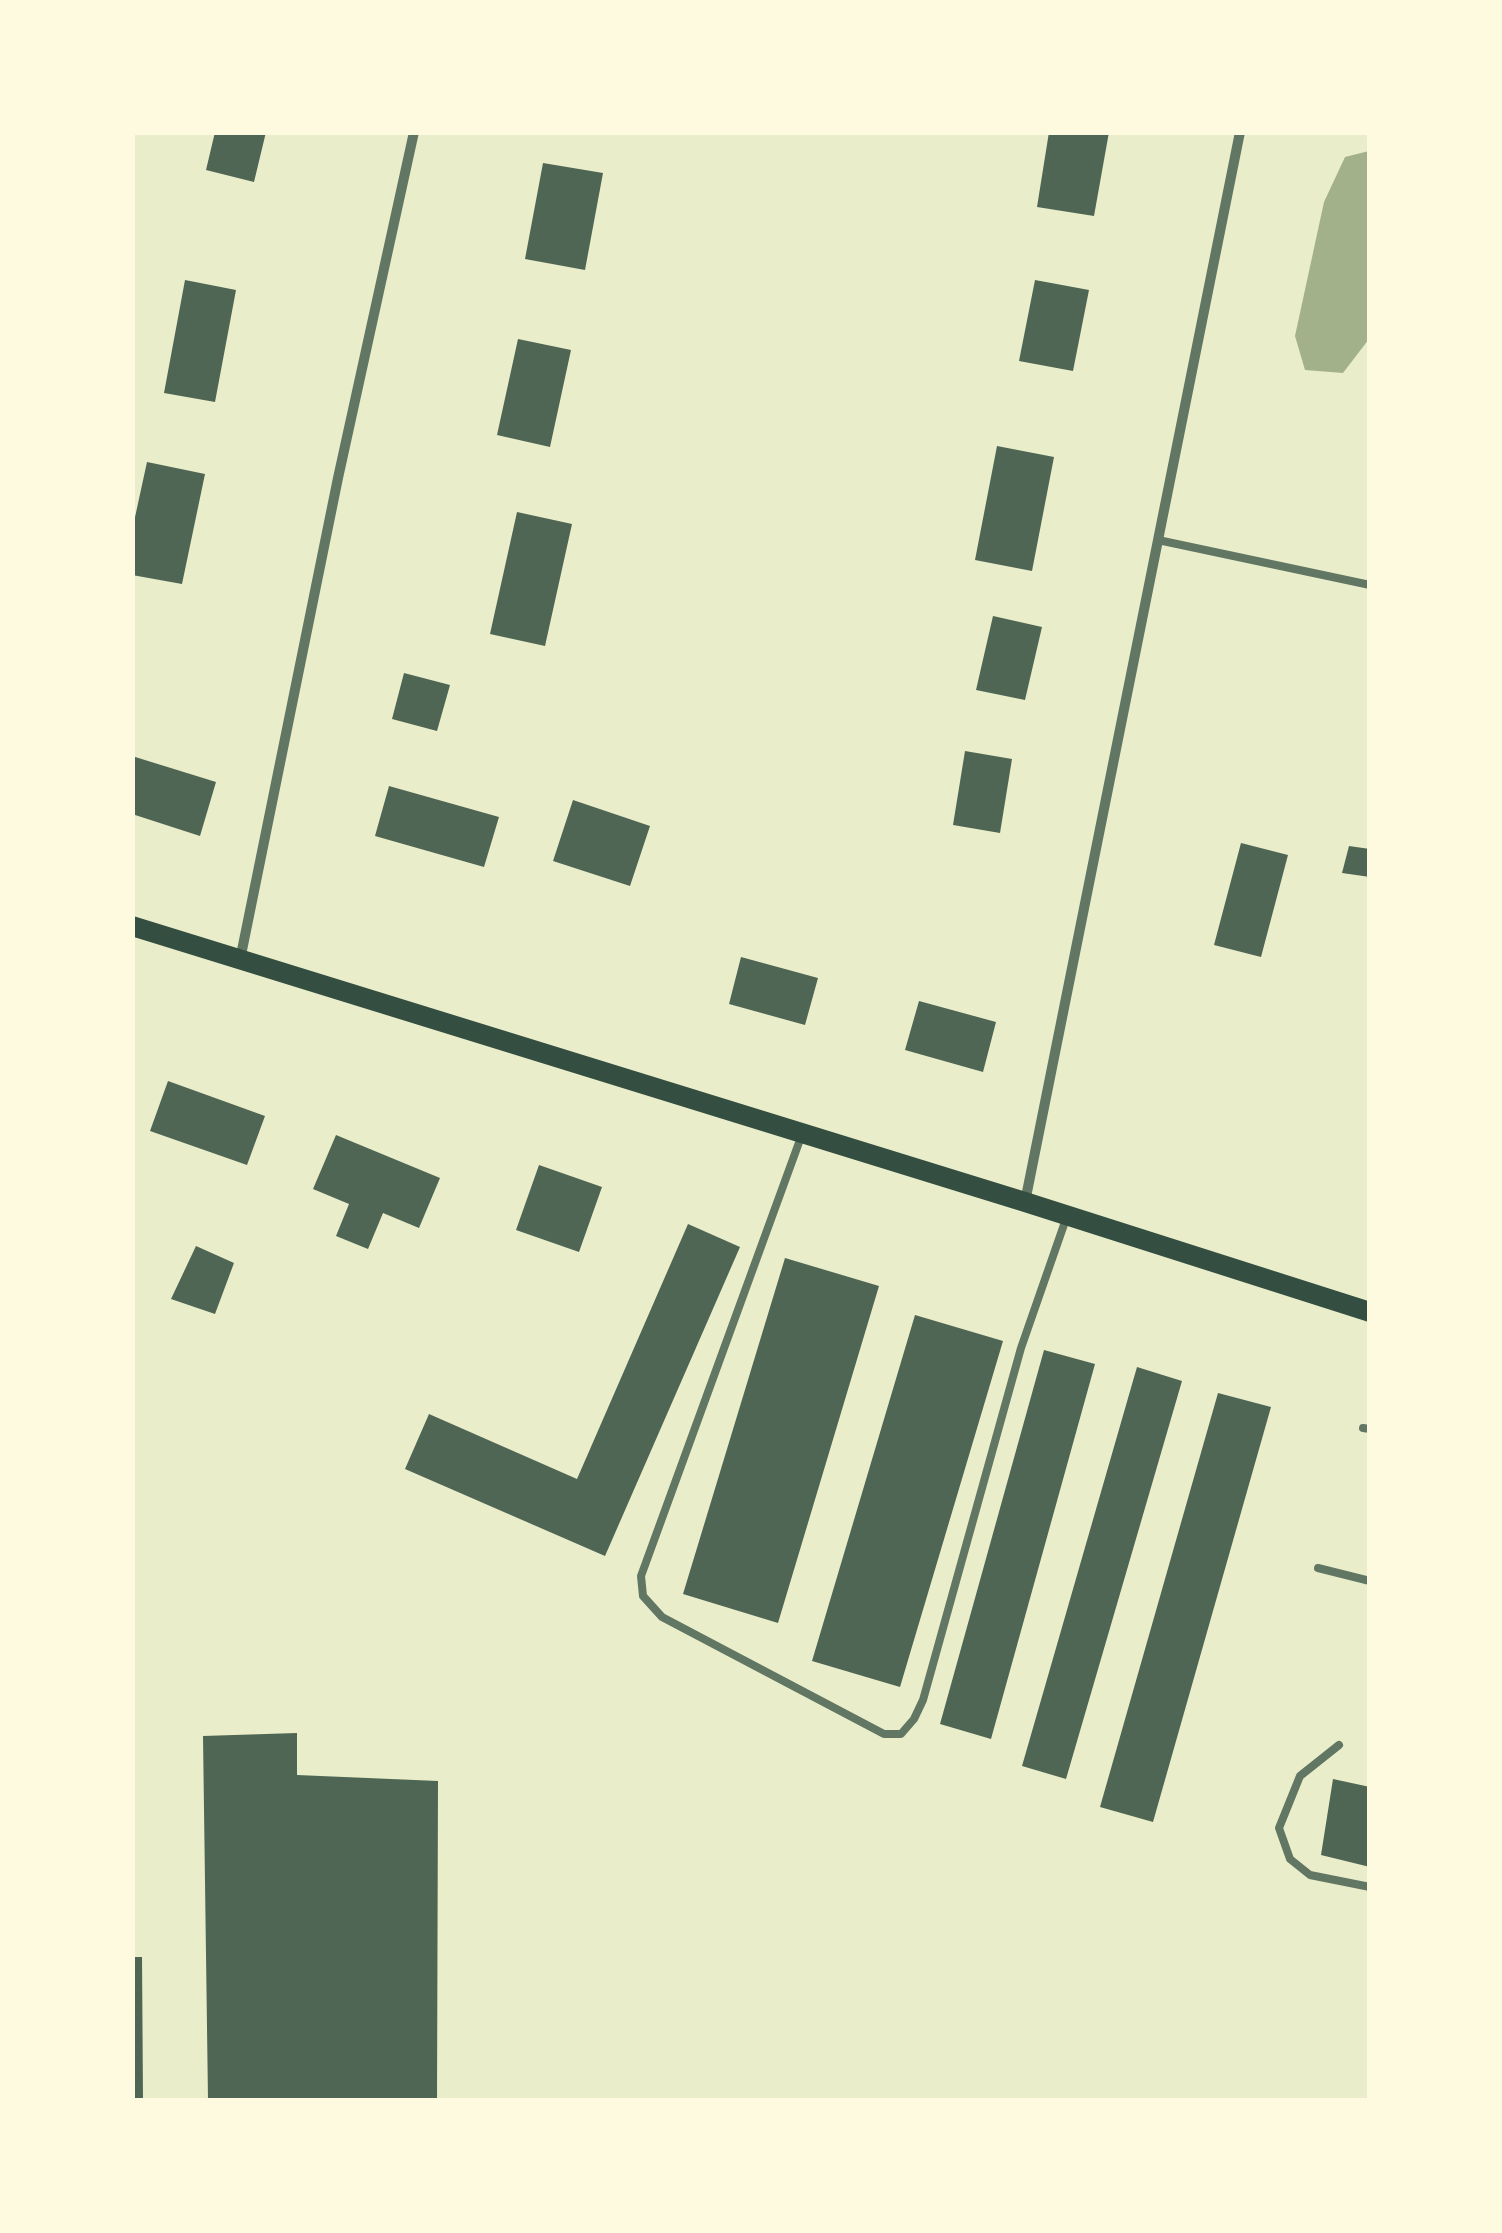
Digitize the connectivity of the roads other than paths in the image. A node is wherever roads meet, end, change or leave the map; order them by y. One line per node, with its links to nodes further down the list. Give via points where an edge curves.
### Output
1 (414, 132): 6 (street)
2 (1240, 132): 3 (street)
3 (1158, 540): 4 (lane); 8 (street)
4 (1370, 585)
5 (132, 926): 6 (main road)
6 (240, 961): 7 (main road)
7 (802, 1133): 8 (main road); 9 (lane, via 640,1576 643,1596 662,1617 884,1734 902,1734 923,1700 1021,1348)
8 (1026, 1202): 9 (main road)
9 (1068, 1216): 10 (main road)
10 (1370, 1312)
11 (1318, 1568): 12 (lane)
12 (1370, 1581)
13 (1339, 1746): 14 (lane, via 1300,1776 1279,1828 1290,1859 1310,1875)
14 (1370, 1887)

